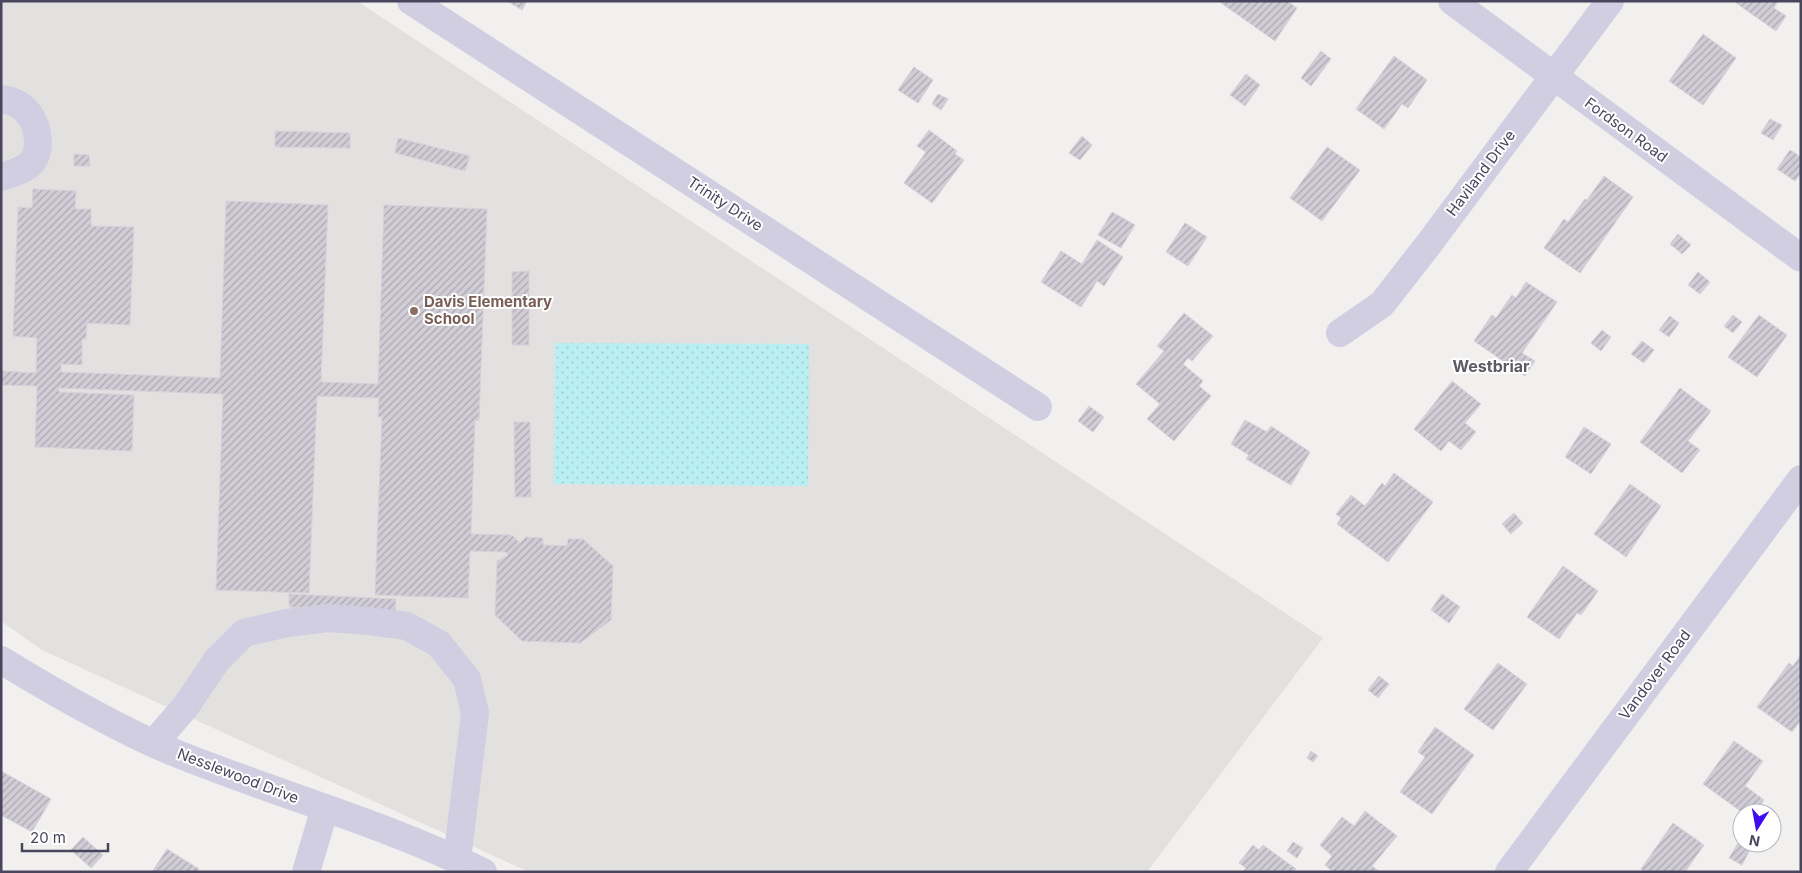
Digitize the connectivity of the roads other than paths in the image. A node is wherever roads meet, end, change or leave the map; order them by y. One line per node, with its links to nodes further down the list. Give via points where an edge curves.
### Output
1 (412, 1): 9 (street, Trinity Drive)
2 (1452, 1): 4 (street, Fordson Road)
3 (1610, 1): 4 (street, Haviland Drive)
4 (1554, 76): 7 (street, Fordson Road); 8 (street, Haviland Drive, via 1382,304)
5 (1, 99): 6 (street, via 19,104 28,112 38,134 36,155 30,164)
6 (1, 177)
7 (1801, 258)
8 (1340, 332)
9 (1038, 407)
10 (1801, 479): 17 (street, Vandover Road)
11 (1, 660): 12 (street, Nesslewood Drive, via 70,701)
12 (154, 743): 13 (street, Nesslewood Drive); 14 (street, via 186,706 217,660 244,632 328,618 407,626 438,644 467,679 475,713)
13 (325, 808): 14 (street, Nesslewood Drive); 15 (street)
14 (457, 860): 16 (street, Nesslewood Drive)
15 (306, 872)
16 (483, 872)
17 (1509, 872)

